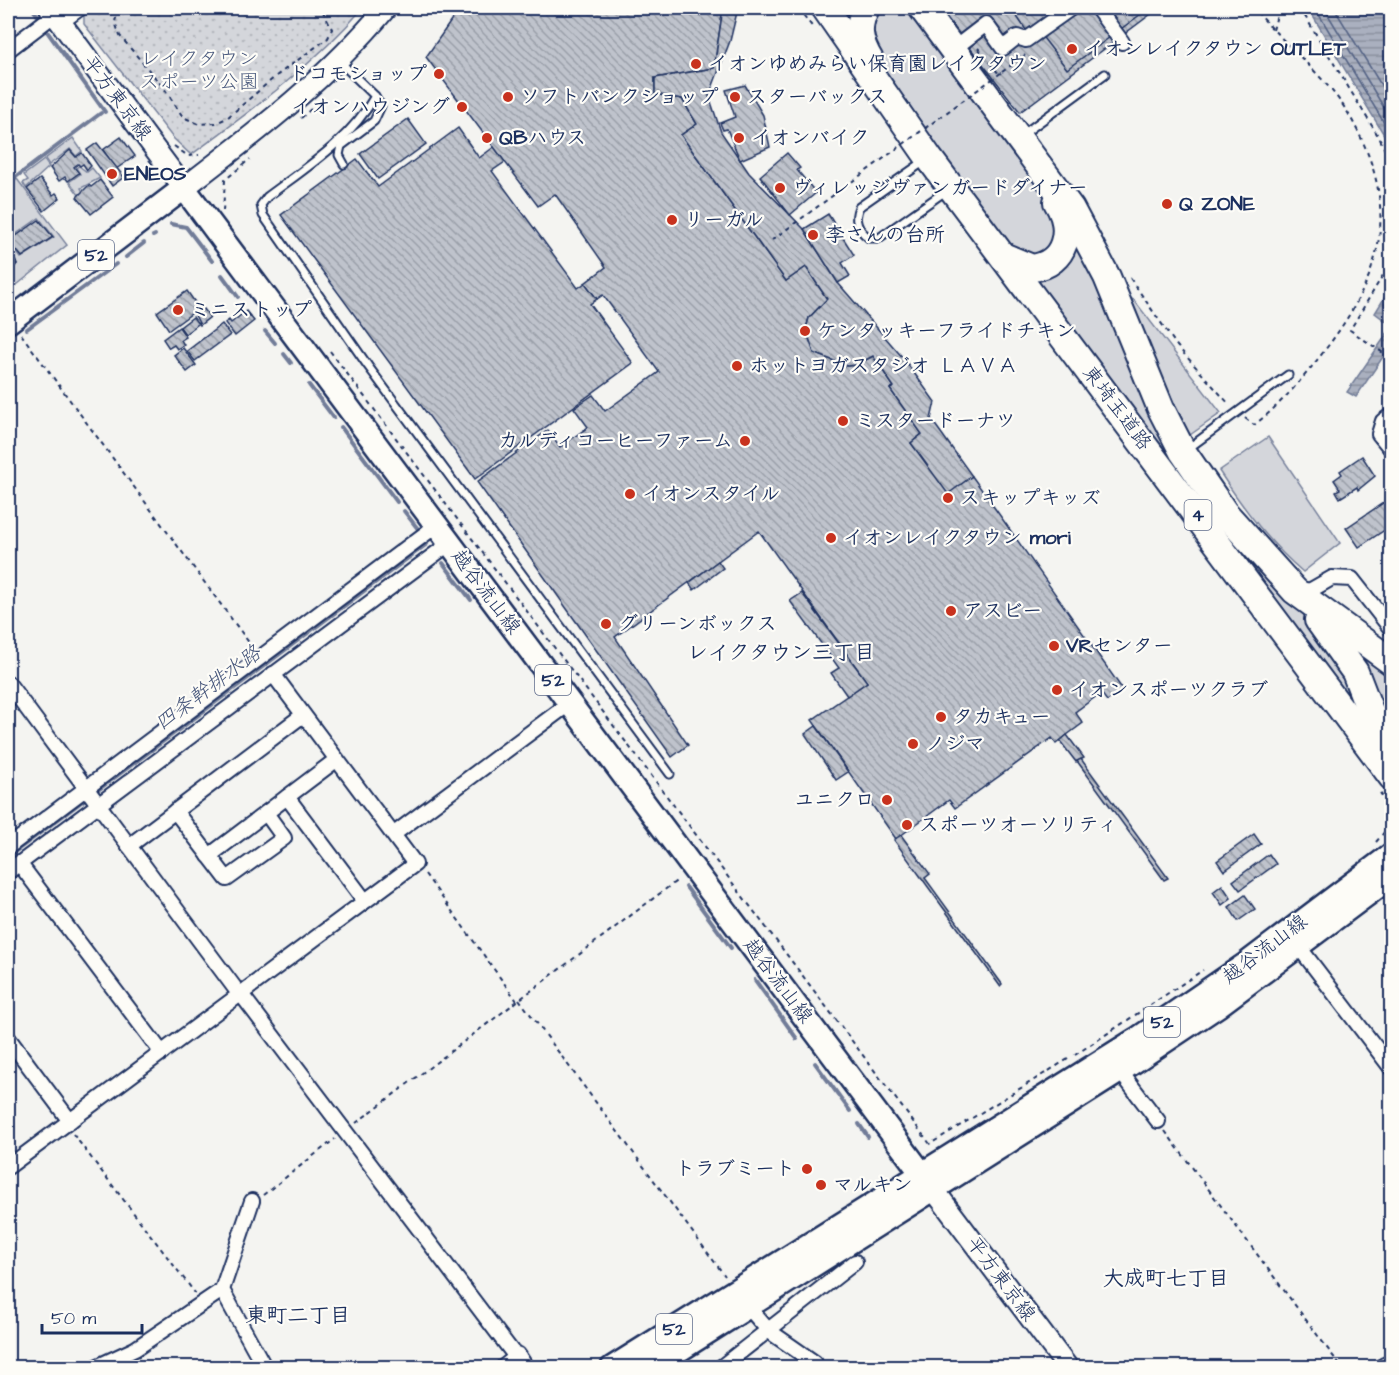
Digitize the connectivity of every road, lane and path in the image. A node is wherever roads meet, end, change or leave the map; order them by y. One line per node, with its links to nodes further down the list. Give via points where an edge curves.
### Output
1 (80, 8): 14 (street)
2 (118, 8): 3 (path, via 115,22 120,36 183,117 207,125 227,118 328,38 332,29)
3 (321, 8)
4 (386, 8): 22 (main road)
5 (798, 8): 16 (path)
6 (825, 8): 28 (highway, 東埼玉道路 / 4)
7 (866, 8): 28 (highway, 4, via 860,23 861,41 890,91)
8 (922, 8): 30 (highway, 東埼玉道路 / 4)
9 (1071, 8): 17 (street)
10 (1097, 8): 19 (street)
11 (1254, 8): 15 (path)
12 (1280, 8): 15 (path)
13 (1300, 8): 35 (path)
14 (55, 15): 20 (street); 37 (main road, 平方東京線)
15 (1273, 30): 47 (path, via 1324,80 1357,129 1379,181 1382,231 1366,288 1312,368 1283,401 1254,425)
16 (819, 36)
17 (1026, 40): 18 (street, via 1017,37 1003,48 986,24); 21 (street)
18 (964, 41): 23 (path)
19 (1122, 42)
20 (8, 50)
21 (1026, 55): 23 (path)
22 (339, 61): 25 (lane); 37 (main road, via 275,119)
23 (1001, 73): 39 (path, bridge)
24 (1105, 74): 30 (lane)
25 (375, 96): 34 (lane, via 381,106 374,121 341,146 339,155); 63 (lane, via 352,129 267,197 261,205 263,215 368,366)
26 (318, 102): 27 (path)
27 (295, 123)
28 (897, 127): 33 (highway, 東埼玉道路 / 4); 33 (path)
29 (169, 142): 31 (path, via 188,156)
30 (1024, 143): 40 (highway, 4, via 1065,218 1063,247 1054,260 1041,267 1022,266); 42 (highway, 東埼玉道路 / 4, via 1071,210)
31 (203, 154)
32 (252, 158): 38 (path, via 225,180)
33 (923, 162): 36 (highway, 東埼玉道路 / 4); 36 (lane, via 859,207 856,220 862,233 879,238)
34 (344, 164)
35 (1392, 165)
36 (951, 187): 40 (highway, 東埼玉道路 / 4)
37 (184, 188): 43 (main road, 52); 51 (main road, 越谷流山線 / 52)
38 (223, 210)
39 (772, 240)
40 (1002, 255): 64 (highway, 東埼玉道路 / 4)
41 (1392, 260): 45 (path, via 1350,330)
42 (1107, 277): 47 (path, via 1129,277 1177,346 1218,395); 50 (highway, 東埼玉道路 / 4, via 1151,388)
43 (9, 321): 55 (path)
44 (325, 344): 81 (path, via 930,1144)
45 (1392, 359)
46 (1288, 375): 47 (lane)
47 (1237, 411): 50 (lane)
48 (1392, 415): 49 (street, via 1383,421 1379,434)
49 (1392, 450)
50 (1184, 452): 52 (highway, 東埼玉道路 / 4, via 1225,513)
51 (443, 534): 55 (street); 57 (street); 59 (main road, 越谷流山線 / 52)
52 (1295, 591): 53 (street, via 1311,590 1332,578 1352,579); 56 (highway, 東埼玉道路 / 4); 61 (highway, 4, via 1347,658 1373,719)
53 (1386, 610): 54 (street)
54 (1392, 630)
55 (261, 658): 65 (street)
56 (1392, 662)
57 (273, 674): 60 (street); 65 (street)
58 (8, 683): 65 (street)
59 (570, 703): 69 (street); 76 (main road, 越谷流山線 / 52)
60 (303, 715): 62 (street); 67 (street)
61 (1392, 749)
62 (336, 760): 66 (street); 69 (street)
63 (669, 774)
64 (1384, 782): 72 (path, via 1391,824)
65 (92, 796): 70 (street); 71 (street); 74 (street)
66 (287, 797): 68 (street); 79 (street)
67 (175, 811): 70 (street); 73 (street)
68 (266, 813): 73 (street); 73 (street, via 284,838 227,879)
69 (394, 834): 75 (street)
70 (129, 846): 82 (street)
71 (8, 847)
72 (1382, 851): 92 (main road, 越谷流山線 / 52, via 1246,964)
73 (209, 856)
74 (19, 863): 77 (street); 85 (street)
75 (415, 864): 79 (street); 83 (path)
76 (694, 868): 83 (path); 92 (main road, 越谷流山線 / 52)
77 (8, 872)
78 (1392, 876): 80 (main road, 越谷流山線 / 52)
79 (365, 901): 82 (street)
80 (1299, 947): 86 (street); 87 (main road, 越谷流山線 / 52)
81 (1207, 968)
82 (240, 994): 85 (street); 90 (street)
83 (518, 1000): 90 (path); 96 (path)
84 (8, 1038): 89 (street)
85 (162, 1053): 89 (street)
86 (1392, 1070)
87 (1120, 1071): 88 (street); 92 (main road, 越谷流山線 / 52)
88 (1158, 1121): 108 (path)
89 (68, 1123): 91 (street); 97 (path)
90 (346, 1131): 93 (path); 99 (street)
91 (8, 1167)
92 (928, 1181): 96 (main road, 越谷流山線 / 52); 107 (main road, 平方東京線)
93 (252, 1201): 95 (street)
94 (855, 1262): 98 (street)
95 (222, 1290): 97 (street); 103 (street)
96 (742, 1299): 98 (street); 104 (main road, 越谷流山線 / 52); 105 (main road, 越谷流山線 / 52)
97 (203, 1303): 102 (street, via 135,1349)
98 (769, 1331): 100 (street); 106 (street)
99 (513, 1364)
100 (816, 1365)
101 (1392, 1365): 109 (main road)
102 (94, 1368)
103 (265, 1368)
104 (612, 1368)
105 (651, 1368)
106 (720, 1368)
107 (1068, 1368)
108 (1342, 1368)
109 (1385, 1368)

